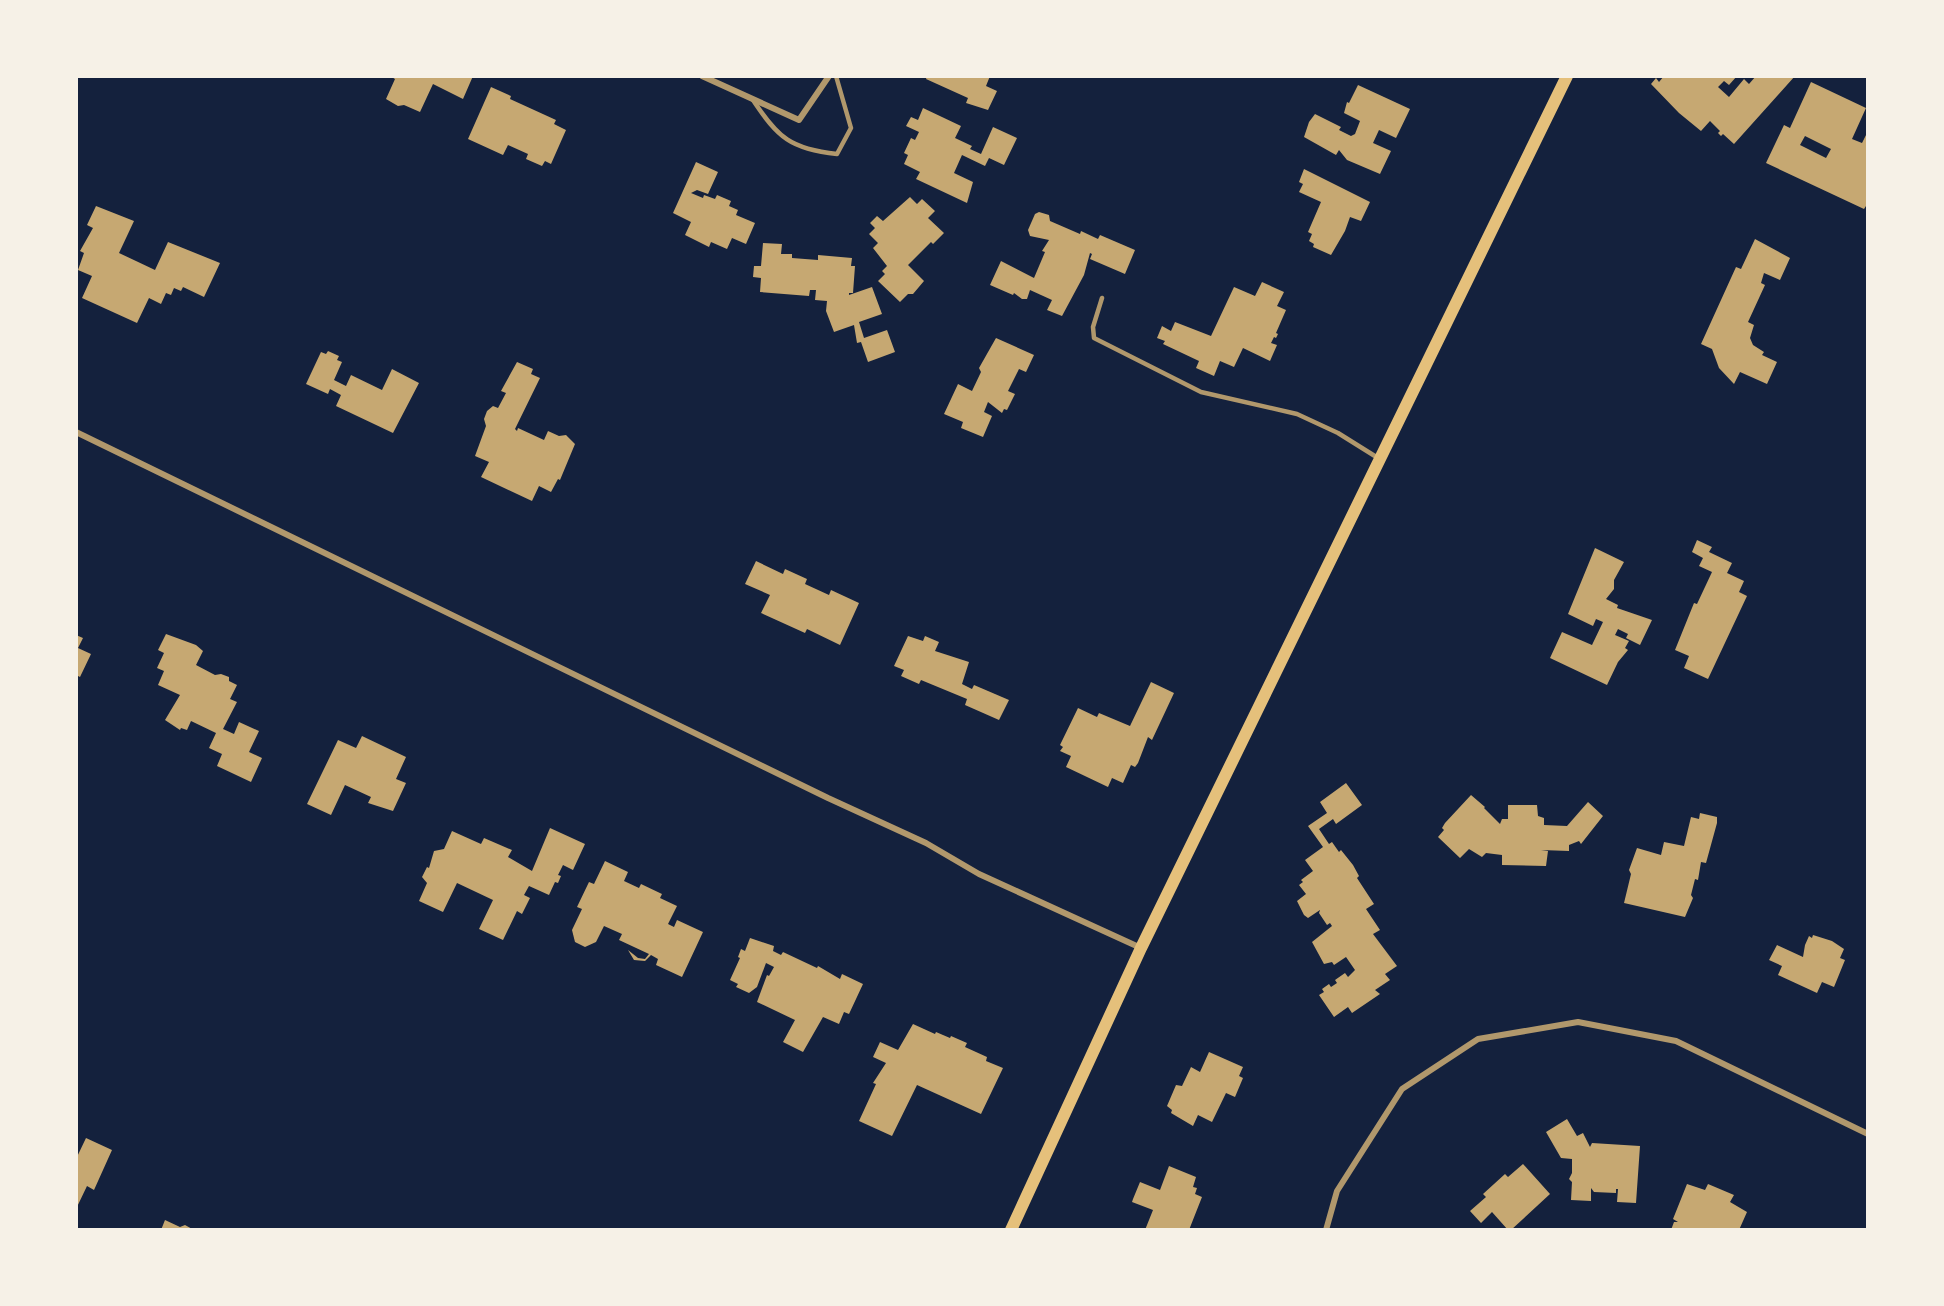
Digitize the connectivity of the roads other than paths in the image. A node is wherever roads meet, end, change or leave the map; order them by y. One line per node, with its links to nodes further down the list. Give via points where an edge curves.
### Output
1 (702, 76): 5 (street)
2 (829, 76): 5 (street, via 799,120)
3 (836, 76): 5 (lane, via 851,128 837,154 806,150 772,130)
4 (1567, 76): 8 (main road)
5 (751, 98)
6 (1102, 298): 8 (lane, via 1093,327 1094,338 1201,392 1297,414)
7 (76, 432): 9 (street, via 926,843 979,874)
8 (1380, 459): 9 (main road)
9 (1141, 948): 11 (main road)
10 (1868, 1134): 12 (street, via 1676,1041 1578,1022 1478,1039 1402,1089 1336,1191)
11 (1011, 1230)
12 (1326, 1230)

